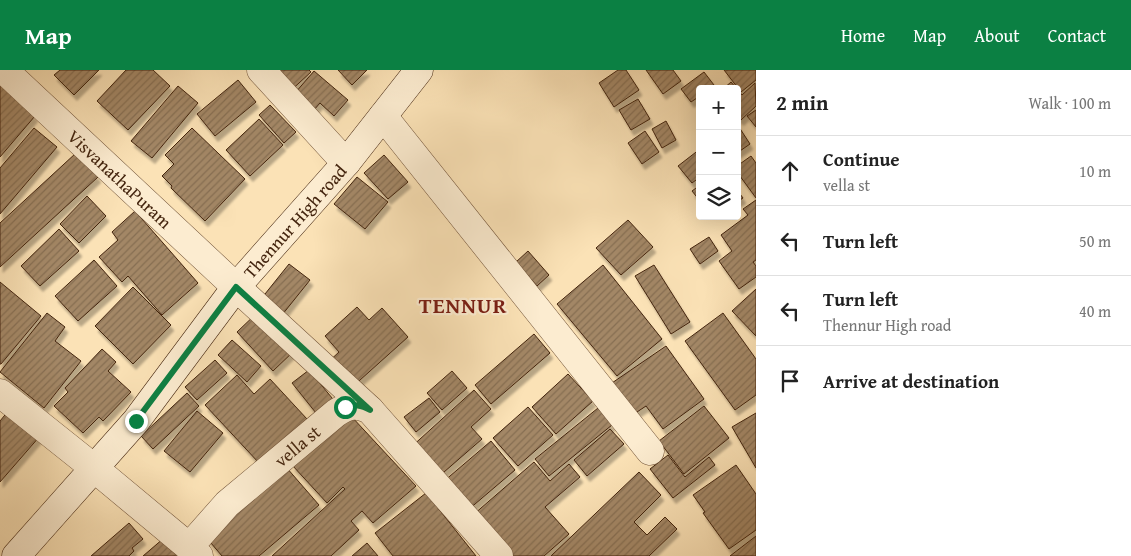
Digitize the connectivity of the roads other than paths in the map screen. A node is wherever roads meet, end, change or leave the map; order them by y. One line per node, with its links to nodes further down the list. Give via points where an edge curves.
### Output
1 (4, 70): 6 (street, VisvanathaPuram)
2 (261, 70): 5 (street)
3 (419, 70): 4 (street, Thennur High road)
4 (383, 116): 5 (street, Thennur High road); 9 (street)
5 (346, 163): 6 (street, Thennur High road)
6 (236, 287): 8 (street, VisvanathaPuram); 10 (street, Thennur High road, via 136,421)
7 (0, 393): 10 (street)
8 (370, 410): 11 (street, vella st, via 354,405 336,413 227,504); 13 (street)
9 (650, 451)
10 (94, 468): 11 (street); 12 (street, Thennur High road)
11 (194, 552)
12 (16, 556)
13 (500, 556)

